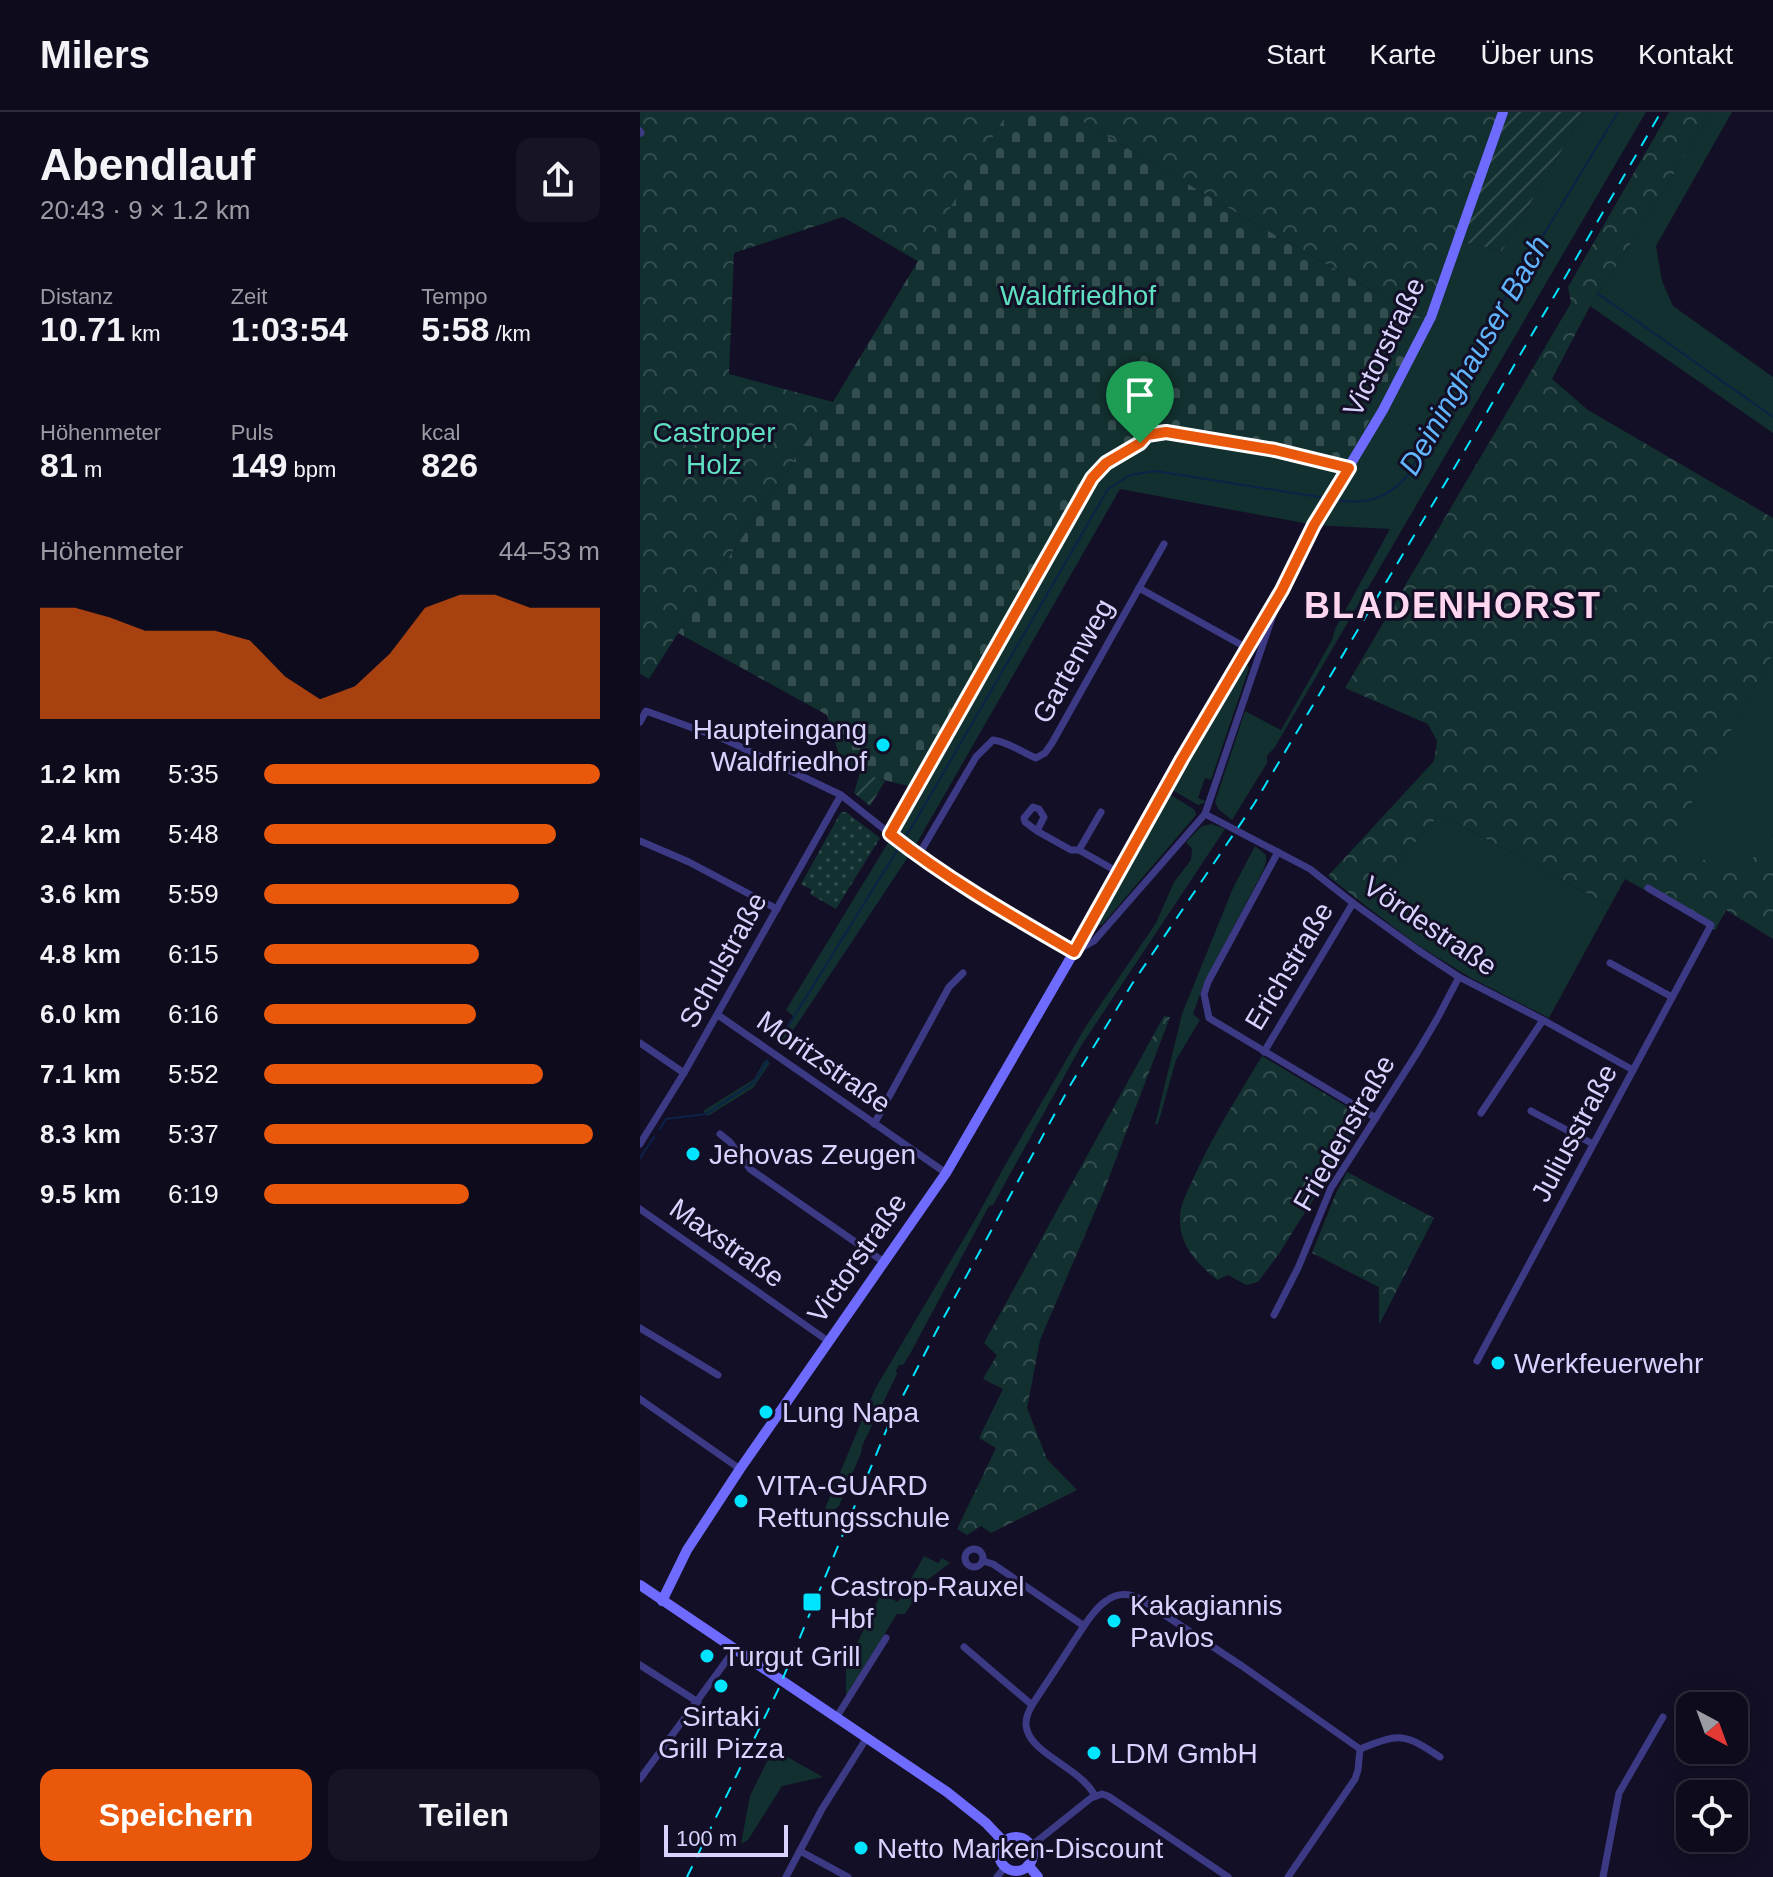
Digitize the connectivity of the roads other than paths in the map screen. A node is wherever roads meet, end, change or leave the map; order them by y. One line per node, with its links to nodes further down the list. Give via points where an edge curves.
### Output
1 (1503, 112): 2 (street, Victorstraße, via 1431,317)
2 (1349, 468): 5 (street, Victorstraße); 13 (street, via 1166,432 1147,435 1106,463 1092,478)
3 (1164, 544): 4 (street, Gartenweg)
4 (1139, 588): 6 (street, Gartenweg); 17 (street, Gartenweg, via 1045,753 1036,758 993,740 976,757)
5 (1282, 590): 6 (street, Victorstraße); 7 (street, Victorstraße)
6 (1245, 652): 7 (street); 18 (street, Victorstraße)
7 (1257, 663): 11 (street, Victorstraße)
8 (640, 722): 9 (street, via 646,711 661,715)
9 (841, 795): 13 (street); 21 (street, Schulstraße)
10 (1101, 812): 15 (street)
11 (1205, 814): 16 (street, Vördestraße); 22 (street, Victorstraße, via 1094,941)
12 (1037, 831): 15 (street)
13 (890, 834): 17 (street)
14 (640, 841): 21 (street)
15 (1079, 850): 18 (street)
16 (1278, 852): 20 (street, Vördestraße); 30 (street, via 1204,994 1209,1018)
17 (918, 856): 22 (street)
18 (1118, 872): 22 (street, Victorstraße)
19 (1648, 888): 26 (street, Juliusstraße, via 1711,925)
20 (1353, 903): 25 (street, Vördestraße); 30 (street, Erichstraße)
21 (777, 909): 27 (street, Schulstraße)
22 (1074, 952): 40 (street, Victorstraße)
23 (1610, 963): 26 (street)
24 (963, 973): 36 (street, via 949,987)
25 (1459, 977): 28 (street, Vördestraße); 35 (street, Friedenstraße)
26 (1672, 997): 31 (street, Juliusstraße)
27 (718, 1015): 32 (street, Schulstraße); 36 (street, Moritzstraße)
28 (1543, 1020): 31 (street, Vördestraße); 34 (street)
29 (640, 1043): 32 (street)
30 (1264, 1052): 35 (street)
31 (1633, 1070): 39 (street, Juliusstraße)
32 (684, 1073): 38 (street, Schulstraße)
33 (1531, 1111): 39 (street)
34 (1481, 1113)
35 (1376, 1118): 43 (street, Friedenstraße, via 1331,1188)
36 (874, 1124): 40 (street, Moritzstraße)
37 (720, 1134): 42 (street, via 750,1169)
38 (640, 1144)
39 (1593, 1144): 46 (street, Juliusstraße)
40 (946, 1173): 42 (street, Victorstraße)
41 (640, 1209): 45 (street, Maxstraße)
42 (884, 1262): 45 (street, Victorstraße)
43 (1274, 1315)
44 (640, 1328): 47 (street)
45 (828, 1341): 49 (street, Victorstraße)
46 (1477, 1361)
47 (718, 1375)
48 (640, 1399): 49 (street)
49 (740, 1469): 54 (street, Victorstraße, via 691,1544)
50 (953, 1555): 51 (street)
51 (964, 1559): 52 (street, via 972,1568); 52 (street, via 973,1549)
52 (983, 1561): 55 (street)
53 (640, 1585): 54 (street)
54 (662, 1601): 58 (street)
55 (1084, 1626): 61 (street); 65 (street, via 1106,1601 1124,1594 1137,1597)
56 (886, 1638): 63 (street)
57 (964, 1647): 61 (street)
58 (735, 1649): 60 (street); 63 (street)
59 (640, 1665): 60 (street)
60 (698, 1702): 67 (street)
61 (1032, 1705): 69 (street, via 1026,1725 1033,1742 1087,1783)
62 (1663, 1717): 81 (street, via 1619,1793)
63 (836, 1718): 64 (street)
64 (866, 1739): 70 (street, via 964,1805); 72 (street)
65 (1360, 1749): 66 (street, via 1406,1737); 80 (street, via 1355,1779)
66 (1440, 1757)
67 (644, 1768): 68 (street)
68 (640, 1779)
69 (1095, 1796): 71 (street); 79 (street, via 1108,1796)
70 (1004, 1842): 71 (street, via 1019,1837); 74 (street, via 999,1852)
71 (1031, 1846): 73 (street)
72 (800, 1851): 75 (street); 76 (street)
73 (1028, 1865): 74 (street); 78 (street)
74 (1005, 1867): 77 (street)
75 (786, 1877)
76 (848, 1877)
77 (997, 1877)
78 (1038, 1877)
79 (1228, 1877)
80 (1288, 1877)
81 (1603, 1877)

